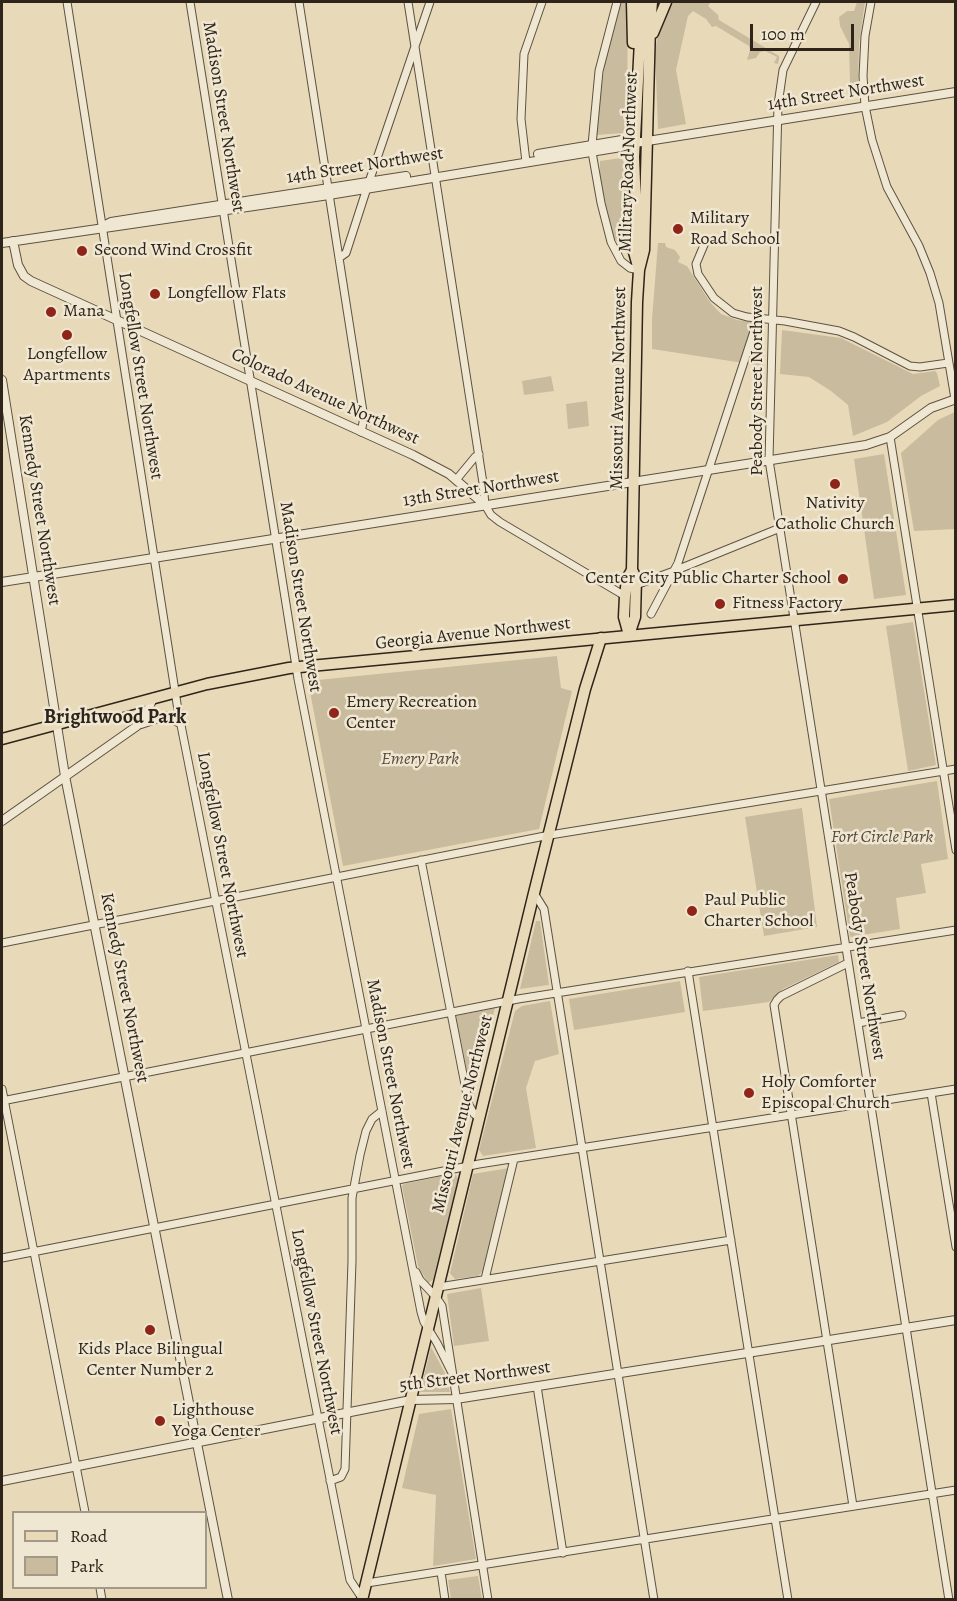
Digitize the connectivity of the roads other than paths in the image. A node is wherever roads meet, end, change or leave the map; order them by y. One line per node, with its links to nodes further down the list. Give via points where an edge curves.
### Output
1 (67, 2): 28 (street, Longfellow Street Northwest)
2 (190, 2): 27 (street, Madison Street Northwest)
3 (299, 2): 26 (street)
4 (408, 2): 14 (street)
5 (430, 2): 14 (street)
6 (542, 2): 23 (street, via 524,54 521,119)
7 (617, 2): 22 (street, Missouri Avenue Northwest, via 599,71)
8 (632, 2): 17 (main road)
9 (642, 2): 17 (main road, Military Road Northwest)
10 (652, 2): 15 (main road, Military Road Northwest)
11 (666, 2): 15 (main road)
12 (816, 2): 19 (street, Peabody Street Northwest, via 783,70)
13 (871, 2): 18 (street, via 864,47)
14 (415, 45): 24 (street); 25 (street)
15 (649, 48): 20 (main road, Military Road Northwest)
16 (956, 92): 18 (street, 14th Street Northwest)
17 (636, 97): 21 (main road, Military Road Northwest)
18 (865, 106): 19 (street, 14th Street Northwest); 37 (street, via 884,178 930,273)
19 (778, 120): 20 (street, 14th Street Northwest); 36 (street, Peabody Street Northwest)
20 (648, 141): 21 (street, 14th Street Northwest); 33 (main road, Military Road Northwest, via 644,250)
21 (635, 143): 22 (street, 14th Street Northwest, via 622,140); 33 (main road, Military Road Northwest, via 634,252)
22 (592, 149): 23 (street, 14th Street Northwest); 33 (street, Missouri Avenue Northwest, via 611,242 621,262)
23 (525, 159): 24 (street, 14th Street Northwest)
24 (435, 174): 25 (street, 14th Street Northwest); 43 (street)
25 (368, 185): 26 (street, 14th Street Northwest); 32 (street, via 346,253)
26 (328, 192): 27 (street, 14th Street Northwest); 32 (street)
27 (223, 207): 28 (street, 14th Street Northwest, via 111,222); 39 (street, Madison Street Northwest)
28 (101, 227): 29 (street, 14th Street Northwest); 35 (street, Longfellow Street Northwest)
29 (13, 241): 30 (street, 14th Street Northwest); 35 (street, Colorado Avenue Northwest, via 24,276)
30 (2, 243)
31 (704, 245): 34 (street, via 696,269 709,292 726,309)
32 (339, 258): 41 (street, via 364,418)
33 (639, 270): 47 (main road, Missouri Avenue Northwest)
34 (758, 319): 36 (street); 45 (street)
35 (116, 320): 39 (street, Colorado Avenue Northwest); 51 (street, Longfellow Street Northwest)
36 (772, 320): 37 (street, via 845,333 910,366); 44 (street, Peabody Street Northwest)
37 (948, 363): 40 (street)
38 (2, 380): 54 (street, Kennedy Street Northwest)
39 (250, 381): 41 (street, Colorado Avenue Northwest); 50 (street, Madison Street Northwest)
40 (955, 399): 42 (street, 13th Street Northwest, via 931,408)
41 (362, 432): 46 (street, Colorado Avenue Northwest, via 432,464)
42 (890, 437): 44 (street, 13th Street Northwest, via 868,445); 59 (street)
43 (479, 454): 46 (street); 48 (street)
44 (769, 460): 45 (street, 13th Street Northwest); 49 (street, Peabody Street Northwest)
45 (709, 470): 47 (street, 13th Street Northwest); 53 (street)
46 (456, 480): 48 (street, Colorado Avenue Northwest)
47 (633, 482): 48 (street, 13th Street Northwest); 52 (main road, Missouri Avenue Northwest)
48 (485, 505): 50 (street, 13th Street Northwest); 57 (street, Colorado Avenue Northwest, via 500,522)
49 (780, 528): 53 (street); 61 (street, Peabody Street Northwest)
50 (275, 538): 51 (street, 13th Street Northwest); 64 (street, Madison Street Northwest)
51 (153, 558): 54 (street, 13th Street Northwest); 65 (street, Longfellow Street Northwest)
52 (632, 570): 56 (main road, Missouri Avenue Northwest); 57 (main road, Missouri Avenue Northwest)
53 (674, 571): 56 (street); 60 (street)
54 (33, 577): 55 (street, 13th Street Northwest); 68 (street, Kennedy Street Northwest)
55 (2, 582)
56 (636, 585): 62 (main road, Missouri Avenue Northwest, via 635,616)
57 (625, 596): 62 (main road, Missouri Avenue Northwest, via 624,617)
58 (956, 605): 59 (main road, Georgia Avenue Northwest)
59 (917, 608): 61 (main road, Georgia Avenue Northwest); 72 (street)
60 (651, 614)
61 (794, 620): 62 (main road, Georgia Avenue Northwest); 74 (street, Peabody Street Northwest)
62 (629, 635): 63 (main road, Georgia Avenue Northwest)
63 (601, 638): 64 (main road, Georgia Avenue Northwest); 76 (main road, Missouri Avenue Northwest)
64 (295, 668): 65 (main road, Georgia Avenue Northwest); 79 (street, Madison Street Northwest)
65 (175, 692): 66 (main road, Georgia Avenue Northwest); 67 (street, Longfellow Street Northwest)
66 (153, 698): 68 (main road, Georgia Avenue Northwest); 69 (street)
67 (180, 723): 69 (street, via 165,716); 81 (street, Longfellow Street Northwest)
68 (56, 724): 70 (main road, Georgia Avenue Northwest); 73 (street, Kennedy Street Northwest)
69 (137, 726): 73 (street)
70 (2, 739)
71 (956, 770): 72 (street)
72 (943, 771): 74 (street); 77 (street)
73 (65, 776): 75 (street); 82 (street, Kennedy Street Northwest)
74 (821, 791): 76 (street); 85 (street, Peabody Street Northwest)
75 (2, 821)
76 (550, 835): 78 (street); 80 (main road, Missouri Avenue Northwest)
77 (956, 850)
78 (421, 860): 79 (street); 90 (street)
79 (336, 877): 81 (street); 93 (street, Madison Street Northwest)
80 (534, 893): 88 (street, via 544,909); 89 (main road, Missouri Avenue Northwest)
81 (215, 901): 82 (street); 94 (street, Longfellow Street Northwest)
82 (95, 925): 84 (street); 95 (street, Kennedy Street Northwest)
83 (956, 930): 85 (street)
84 (2, 943)
85 (846, 946): 86 (street, Peabody Street Northwest); 87 (street)
86 (848, 963): 92 (street, Peabody Street Northwest); 102 (street, via 775,1002)
87 (688, 971): 88 (street); 104 (street)
88 (558, 992): 89 (street); 105 (street)
89 (508, 1001): 90 (street); 103 (main road, Missouri Avenue Northwest)
90 (451, 1012): 93 (street); 103 (street, via 469,1105)
91 (902, 1015): 92 (street)
92 (858, 1023): 100 (street, Peabody Street Northwest)
93 (366, 1029): 94 (street); 101 (street, Madison Street Northwest)
94 (245, 1053): 95 (street); 110 (street, Longfellow Street Northwest)
95 (124, 1076): 99 (street); 111 (street, Kennedy Street Northwest)
96 (2, 1089): 99 (street)
97 (956, 1089): 98 (street)
98 (931, 1093): 100 (street); 113 (street)
99 (3, 1100): 114 (street)
100 (870, 1102): 102 (street); 122 (street, Peabody Street Northwest)
101 (382, 1111): 108 (street, Madison Street Northwest); 109 (street, via 366,1131)
102 (792, 1115): 104 (street); 123 (street)
103 (480, 1118): 107 (main road, Missouri Avenue Northwest)
104 (713, 1127): 105 (street); 112 (street)
105 (582, 1148): 106 (street); 116 (street)
106 (514, 1159): 107 (street); 118 (street)
107 (468, 1167): 108 (street); 119 (main road, Missouri Avenue Northwest)
108 (396, 1181): 109 (street); 117 (street, Madison Street Northwest)
109 (353, 1189): 110 (street); 130 (street)
110 (275, 1204): 111 (street); 131 (street, Longfellow Street Northwest)
111 (154, 1228): 114 (street); 132 (street, Kennedy Street Northwest)
112 (731, 1240): 116 (street); 124 (street)
113 (956, 1247)
114 (34, 1252): 115 (street); 133 (street)
115 (2, 1258)
116 (599, 1261): 118 (street); 125 (street)
117 (412, 1264): 119 (street, Madison Street Northwest, via 420,1280); 121 (street, Madison Street Northwest)
118 (486, 1279): 119 (street)
119 (437, 1292): 121 (main road, Missouri Avenue Northwest); 126 (street, Madison Street Northwest)
120 (956, 1320): 122 (street, 5th Street Northwest)
121 (428, 1328): 126 (street, Madison Street Northwest); 129 (main road, Missouri Avenue Northwest)
122 (906, 1328): 123 (street, 5th Street Northwest); 137 (street, Peabody Street Northwest)
123 (827, 1340): 124 (street, 5th Street Northwest); 138 (street)
124 (749, 1353): 125 (street, 5th Street Northwest); 140 (street)
125 (617, 1373): 127 (street, 5th Street Northwest); 141 (street)
126 (453, 1375): 128 (street, Madison Street Northwest)
127 (537, 1386): 128 (street, 5th Street Northwest); 142 (street)
128 (456, 1399): 129 (street, 5th Street Northwest); 143 (street, Madison Street Northwest)
129 (411, 1400): 130 (street, 5th Street Northwest); 145 (main road, Missouri Avenue Northwest)
130 (348, 1413): 131 (street, 5th Street Northwest); 135 (street, via 345,1470 341,1477)
131 (318, 1419): 132 (street, 5th Street Northwest); 135 (street, Longfellow Street Northwest)
132 (197, 1443): 133 (street, 5th Street Northwest); 146 (street, Kennedy Street Northwest)
133 (76, 1467): 134 (street, 5th Street Northwest); 139 (street)
134 (2, 1481)
135 (330, 1481): 147 (street, Longfellow Street Northwest, via 350,1580)
136 (956, 1490): 137 (street)
137 (932, 1494): 138 (street); 152 (street, Peabody Street Northwest)
138 (853, 1506): 140 (street)
139 (85, 1511)
140 (775, 1519): 141 (street); 151 (street)
141 (644, 1540): 142 (street); 150 (street)
142 (563, 1552): 143 (street)
143 (483, 1565): 144 (street); 149 (street, Madison Street Northwest)
144 (441, 1572): 145 (street); 148 (street)
145 (367, 1583): 147 (main road, Missouri Avenue Northwest)
146 (228, 1599)
147 (361, 1599)
148 (445, 1599)
149 (488, 1599)
150 (654, 1599)
151 (788, 1599)
152 (949, 1599)

